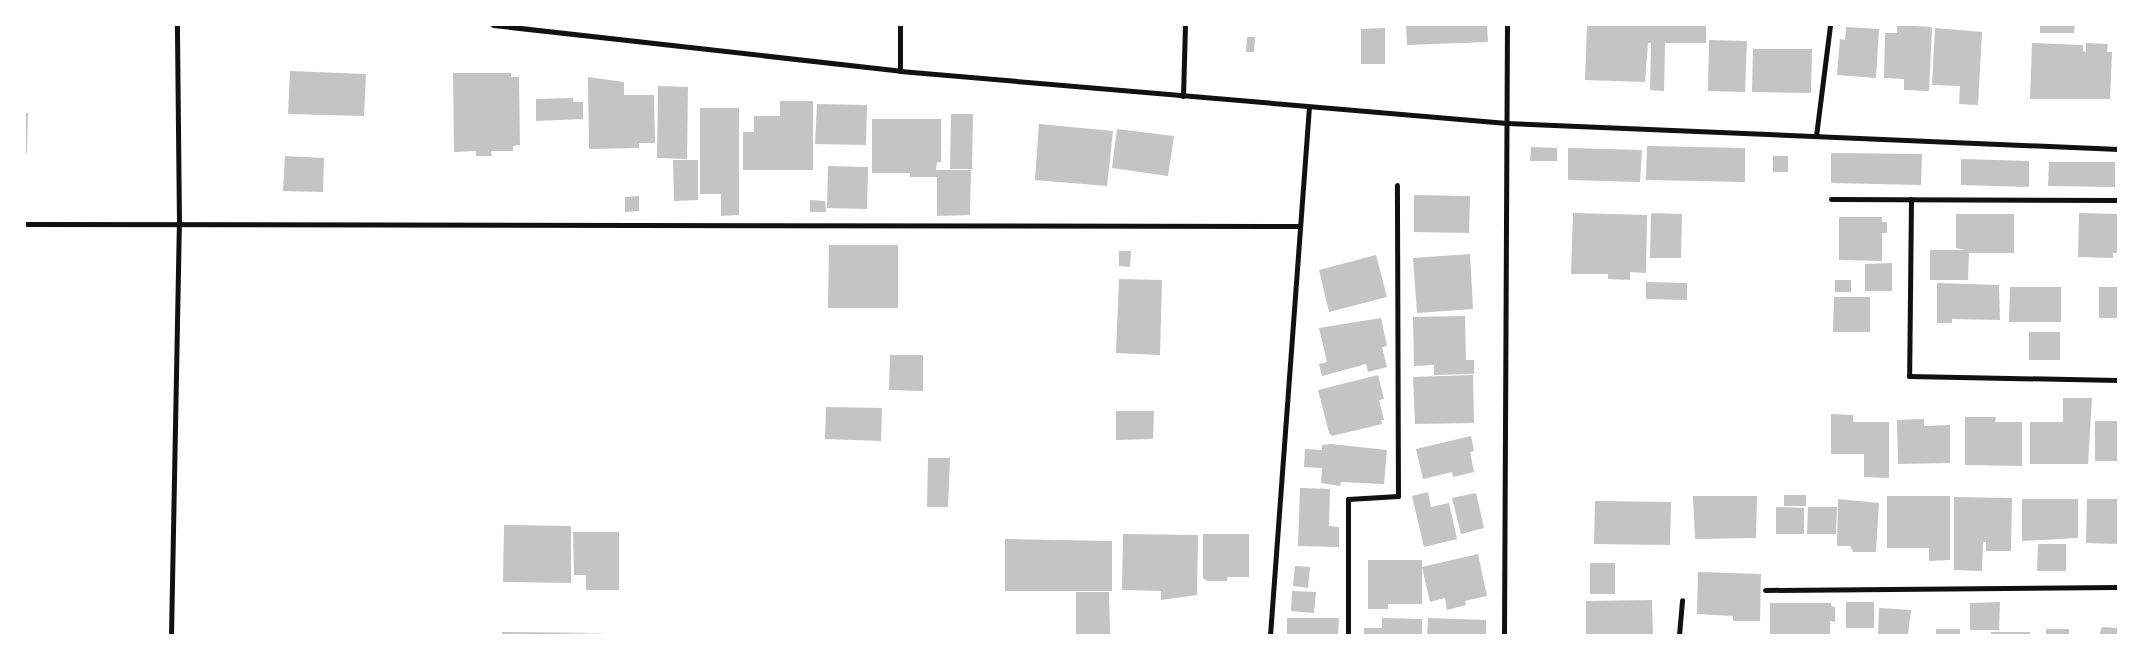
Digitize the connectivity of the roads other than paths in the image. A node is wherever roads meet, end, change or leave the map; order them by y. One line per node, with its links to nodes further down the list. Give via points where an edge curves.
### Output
1 (177, 25): 18 (street)
2 (493, 25): 7 (street)
3 (900, 25): 7 (street)
4 (1185, 25): 8 (street)
5 (1507, 25): 10 (street)
6 (1830, 25): 11 (street)
7 (900, 71): 8 (street)
8 (1184, 96): 9 (street)
9 (1309, 106): 10 (street); 19 (street)
10 (1507, 123): 11 (street); 27 (street)
11 (1816, 136): 12 (street)
12 (2118, 149)
13 (1397, 185): 26 (street, via 1398,496 1348,499)
14 (1831, 199): 15 (street)
15 (1911, 199): 16 (street); 20 (street, via 1909,376)
16 (2118, 200)
17 (25, 224): 18 (street)
18 (179, 224): 19 (street); 24 (street)
19 (1300, 226): 25 (street)
20 (2118, 380)
21 (2118, 587): 22 (street)
22 (1765, 590)
23 (1682, 600): 28 (street)
24 (171, 635)
25 (1270, 635)
26 (1348, 635)
27 (1504, 635)
28 (1679, 635)

